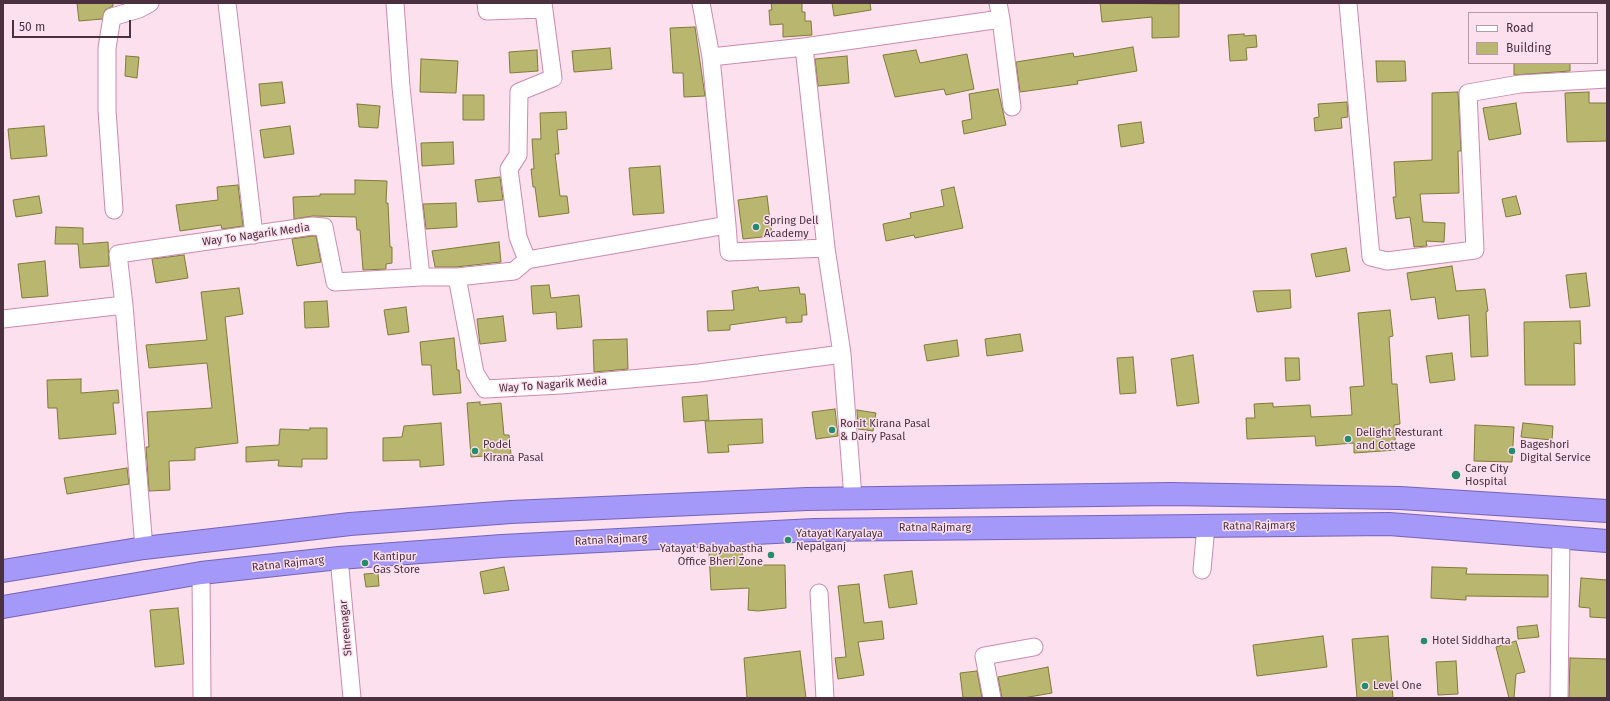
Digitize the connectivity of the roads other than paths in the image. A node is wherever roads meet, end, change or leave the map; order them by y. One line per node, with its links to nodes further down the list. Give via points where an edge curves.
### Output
1 (150, 3): 13 (street, via 112,17 107,48 107,110)
2 (227, 3): 15 (street)
3 (395, 3): 18 (street)
4 (486, 3): 7 (street, via 487,11)
5 (701, 3): 10 (street)
6 (1348, 3): 11 (street, via 1371,257 1387,261 1475,250 1468,93 1520,84)
7 (543, 6): 17 (street, via 553,78 519,92 518,155 509,169 518,237)
8 (999, 11): 9 (street); 12 (street)
9 (804, 47): 10 (street); 16 (street)
10 (711, 58): 14 (street)
11 (1607, 79)
12 (1012, 107)
13 (114, 210)
14 (727, 225): 16 (street, via 729,252); 17 (street)
15 (254, 235): 18 (street, Way To Nagarik Media, via 312,226 324,227 335,282); 20 (street, Way To Nagarik Media, via 118,254)
16 (826, 248): 22 (street)
17 (527, 260): 19 (street, via 514,271)
18 (421, 277): 19 (street, Way To Nagarik Media)
19 (457, 277): 22 (street, Way To Nagarik Media, via 475,373 485,389 699,373)
20 (124, 305): 21 (street); 28 (street, Way To Nagarik Media)
21 (3, 319)
22 (842, 354): 23 (street)
23 (854, 498): 24 (highway, via 1171,494 1384,498); 28 (highway, via 503,512 350,524)
24 (1607, 511)
25 (1206, 526): 26 (highway, Ratna Rajmarg, via 1389,524); 29 (highway, Ratna Rajmarg, via 840,529 502,546); 30 (street)
26 (1561, 538): 27 (highway, Ratna Rajmarg); 40 (street)
27 (1607, 541)
28 (144, 548): 31 (highway)
29 (339, 558): 32 (highway, Ratna Rajmarg); 37 (street, Shreenagar)
30 (1202, 570)
31 (3, 571)
32 (201, 573): 34 (highway, Ratna Rajmarg); 36 (street)
33 (820, 593): 38 (street)
34 (3, 607)
35 (1034, 647): 39 (street, via 984,656)
36 (202, 698)
37 (352, 698)
38 (825, 698)
39 (992, 698)
40 (1559, 698)

